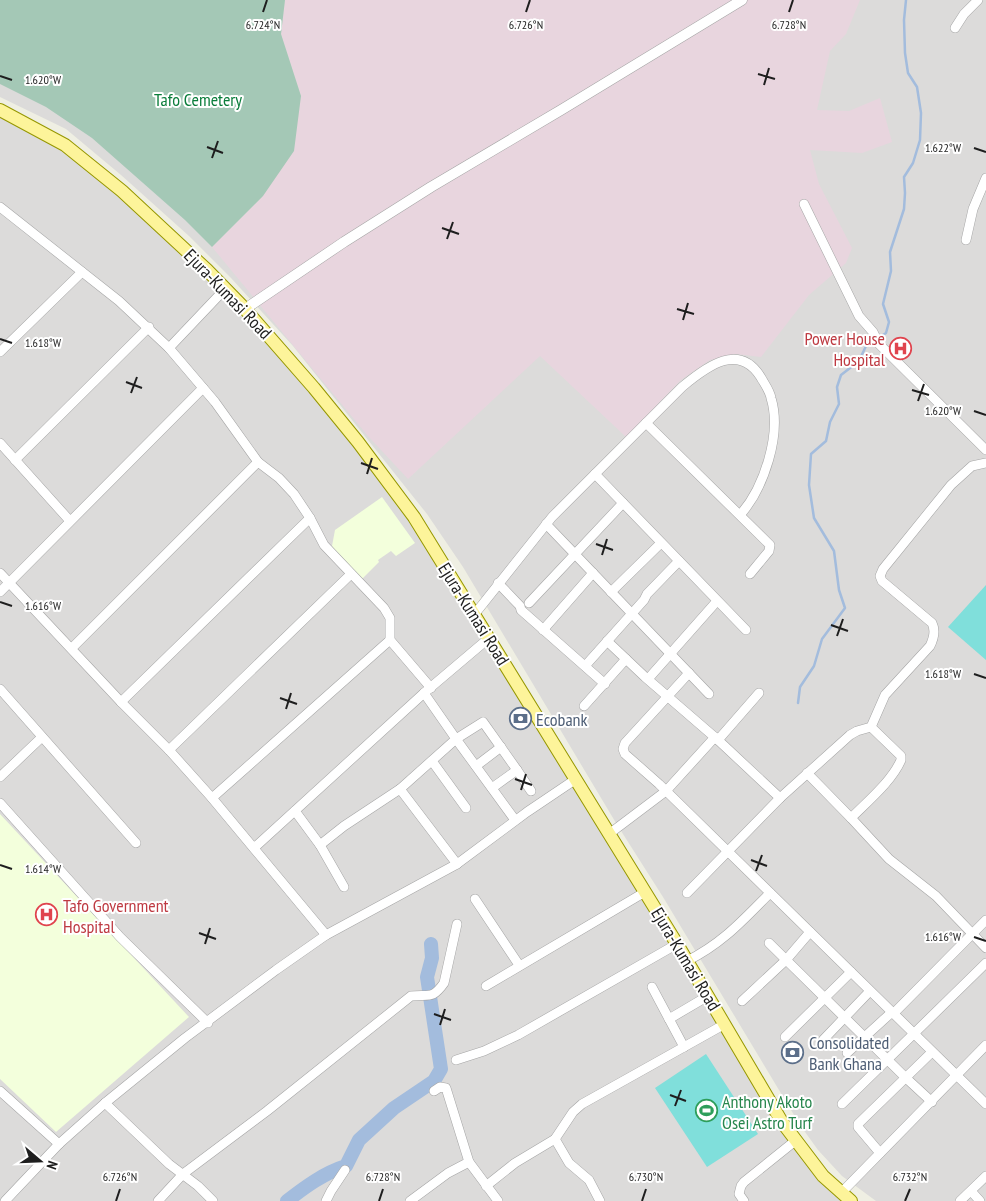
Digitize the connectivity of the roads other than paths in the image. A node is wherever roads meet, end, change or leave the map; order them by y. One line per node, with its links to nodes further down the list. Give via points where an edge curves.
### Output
1 (742, 0): 11 (street, via 431,187)
2 (978, 0): 3 (street)
3 (955, 28)
4 (0, 110): 10 (main road, Ejura-Kumasi Road, via 65,145 122,191)
5 (986, 178): 8 (street, via 973,209)
6 (804, 204): 18 (street, via 859,316 879,344)
7 (1, 209): 9 (street)
8 (966, 240)
9 (82, 272): 12 (street); 14 (street)
10 (225, 289): 11 (main road, Ejura-Kumasi Road); 13 (street)
11 (245, 309): 42 (main road, Ejura-Kumasi Road, via 314,388 387,480 414,517)
12 (149, 328): 13 (street); 19 (street)
13 (168, 348): 15 (street)
14 (0, 352)
15 (203, 388): 20 (street); 26 (street)
16 (646, 423): 22 (street); 24 (street); 24 (street, via 703,369 738,359 748,362 759,374 771,397 773,433 769,463 754,498)
17 (0, 444): 19 (street)
18 (986, 450)
19 (15, 460): 26 (street)
20 (258, 462): 25 (street, via 294,494); 48 (street)
21 (986, 463): 62 (street, via 972,466 951,485 883,569 882,581 932,623 934,637 930,646 885,695)
22 (595, 474): 23 (street); 27 (street)
23 (623, 503): 28 (street); 29 (street)
24 (740, 516): 34 (street, via 770,545 769,551)
25 (310, 518): 33 (street, via 324,544); 60 (street)
26 (70, 521): 36 (street)
27 (546, 524): 29 (street); 35 (street)
28 (661, 542): 30 (street); 38 (street)
29 (576, 555): 32 (street); 40 (street)
30 (679, 561): 39 (street); 41 (street)
31 (0, 573): 36 (street)
32 (593, 573): 38 (street); 43 (street)
33 (351, 574): 46 (street, via 390,618); 67 (street)
34 (750, 574)
35 (498, 583): 42 (street); 43 (street)
36 (10, 584): 37 (street); 48 (street)
37 (0, 592)
38 (611, 592): 41 (street)
39 (717, 601): 44 (street); 49 (street)
40 (529, 603)
41 (632, 614): 47 (street); 49 (street)
42 (474, 615): 45 (main road, Ejura-Kumasi Road)
43 (543, 630): 51 (street)
44 (746, 630)
45 (489, 638): 56 (street); 73 (main road, Ejura-Kumasi Road)
46 (390, 640): 56 (street); 78 (street)
47 (607, 641): 50 (street); 51 (street)
48 (72, 648): 60 (street)
49 (671, 654): 52 (street); 53 (street)
50 (626, 660): 53 (street); 54 (street)
51 (585, 666): 54 (street)
52 (689, 673): 58 (street); 59 (street)
53 (648, 679): 59 (street)
54 (605, 684): 61 (street)
55 (0, 690): 63 (street)
56 (427, 691): 65 (street); 82 (street)
57 (759, 693): 64 (street)
58 (709, 694)
59 (668, 695): 64 (street); 77 (street, via 623,749)
60 (121, 702): 67 (street)
61 (584, 706)
62 (871, 727): 71 (street, via 850,735); 83 (street, via 901,756 901,760)
63 (42, 737): 72 (street); 86 (street)
64 (717, 738): 77 (street); 79 (street)
65 (456, 739): 66 (street, via 483,722); 68 (street); 69 (street)
66 (501, 747): 69 (street); 70 (street)
67 (169, 750): 78 (street)
68 (432, 761): 75 (street); 81 (street)
69 (476, 766): 74 (street)
70 (517, 770): 74 (street); 76 (street)
71 (807, 773): 79 (street); 83 (street)
72 (0, 776)
73 (576, 779): 84 (street); 85 (main road, Ejura-Kumasi Road)
74 (492, 788): 84 (street)
75 (400, 789): 87 (street); 90 (street)
76 (531, 791)
77 (666, 791): 85 (street); 89 (street)
78 (212, 798): 88 (street)
79 (780, 798): 89 (street)
80 (0, 803): 118 (street, via 120,937)
81 (466, 808)
82 (295, 811): 87 (street); 88 (street)
83 (852, 818): 99 (street, via 889,859 936,896)
84 (515, 820): 90 (street)
85 (610, 834): 92 (main road, Ejura-Kumasi Road)
86 (136, 843)
87 (320, 845): 91 (street)
88 (254, 848): 100 (street)
89 (727, 851): 93 (street); 94 (street)
90 (457, 864): 100 (street)
91 (344, 887)
92 (645, 892): 102 (main road, Ejura-Kumasi Road); 107 (street)
93 (687, 893)
94 (770, 893): 98 (street); 105 (street, via 721,941)
95 (475, 899): 107 (street)
96 (986, 920): 99 (street)
97 (456, 924): 144 (street, via 444,983 427,995 411,996)
98 (810, 932): 104 (street); 108 (street)
99 (972, 934): 103 (street); 115 (street)
100 (326, 935): 118 (street)
101 (769, 943): 104 (street)
102 (677, 944): 105 (main road, Ejura-Kumasi Road); 128 (street, via 518,1035)
103 (986, 948)
104 (786, 960): 113 (street); 114 (street)
105 (687, 961): 112 (main road, Ejura-Kumasi Road)
106 (986, 963): 120 (street)
107 (519, 965): 109 (street)
108 (851, 972): 111 (street); 113 (street)
109 (486, 986)
110 (652, 987): 117 (street)
111 (870, 991): 115 (street); 116 (street)
112 (708, 996): 117 (street); 119 (main road, Ejura-Kumasi Road)
113 (824, 998): 116 (street); 121 (street)
114 (742, 1002)
115 (893, 1013): 120 (street); 122 (street)
116 (843, 1017): 122 (street); 123 (street)
117 (669, 1019): 125 (street)
118 (208, 1023): 135 (street)
119 (725, 1024): 125 (street); 139 (main road, Ejura-Kumasi Road)
120 (914, 1033): 126 (street); 129 (street)
121 (785, 1037)
122 (864, 1038): 127 (street); 129 (street)
123 (823, 1040)
124 (986, 1045): 130 (street)
125 (684, 1047): 138 (street, via 582,1104)
126 (932, 1052): 130 (street); 131 (street)
127 (848, 1053)
128 (456, 1060)
129 (887, 1060): 131 (street); 136 (street)
130 (957, 1076): 134 (street); 137 (street)
131 (906, 1078): 134 (street); 141 (street, via 858,1124)
132 (0, 1091): 140 (street)
133 (434, 1091): 142 (street, via 446,1088)
134 (932, 1102): 141 (street)
135 (105, 1103): 140 (street); 144 (street)
136 (842, 1104)
137 (986, 1104)
138 (555, 1139): 146 (street, via 515,1163); 155 (street, via 569,1163 588,1180)
139 (795, 1141): 148 (main road, Ejura-Kumasi Road); 156 (street, via 744,1182 739,1194)
140 (59, 1144): 149 (street)
141 (880, 1153): 148 (street)
142 (469, 1162): 146 (street); 153 (street)
143 (345, 1170): 152 (street)
144 (183, 1174): 150 (street); 151 (street)
145 (986, 1176): 147 (street)
146 (486, 1186): 154 (street)
147 (971, 1191): 158 (street); 159 (street)
148 (841, 1193): 157 (main road, Ejura-Kumasi Road)
149 (5, 1201)
150 (158, 1201)
151 (213, 1201)
152 (326, 1201)
153 (410, 1201)
154 (498, 1201)
155 (600, 1201)
156 (744, 1201)
157 (851, 1201)
158 (960, 1201)
159 (980, 1201)

